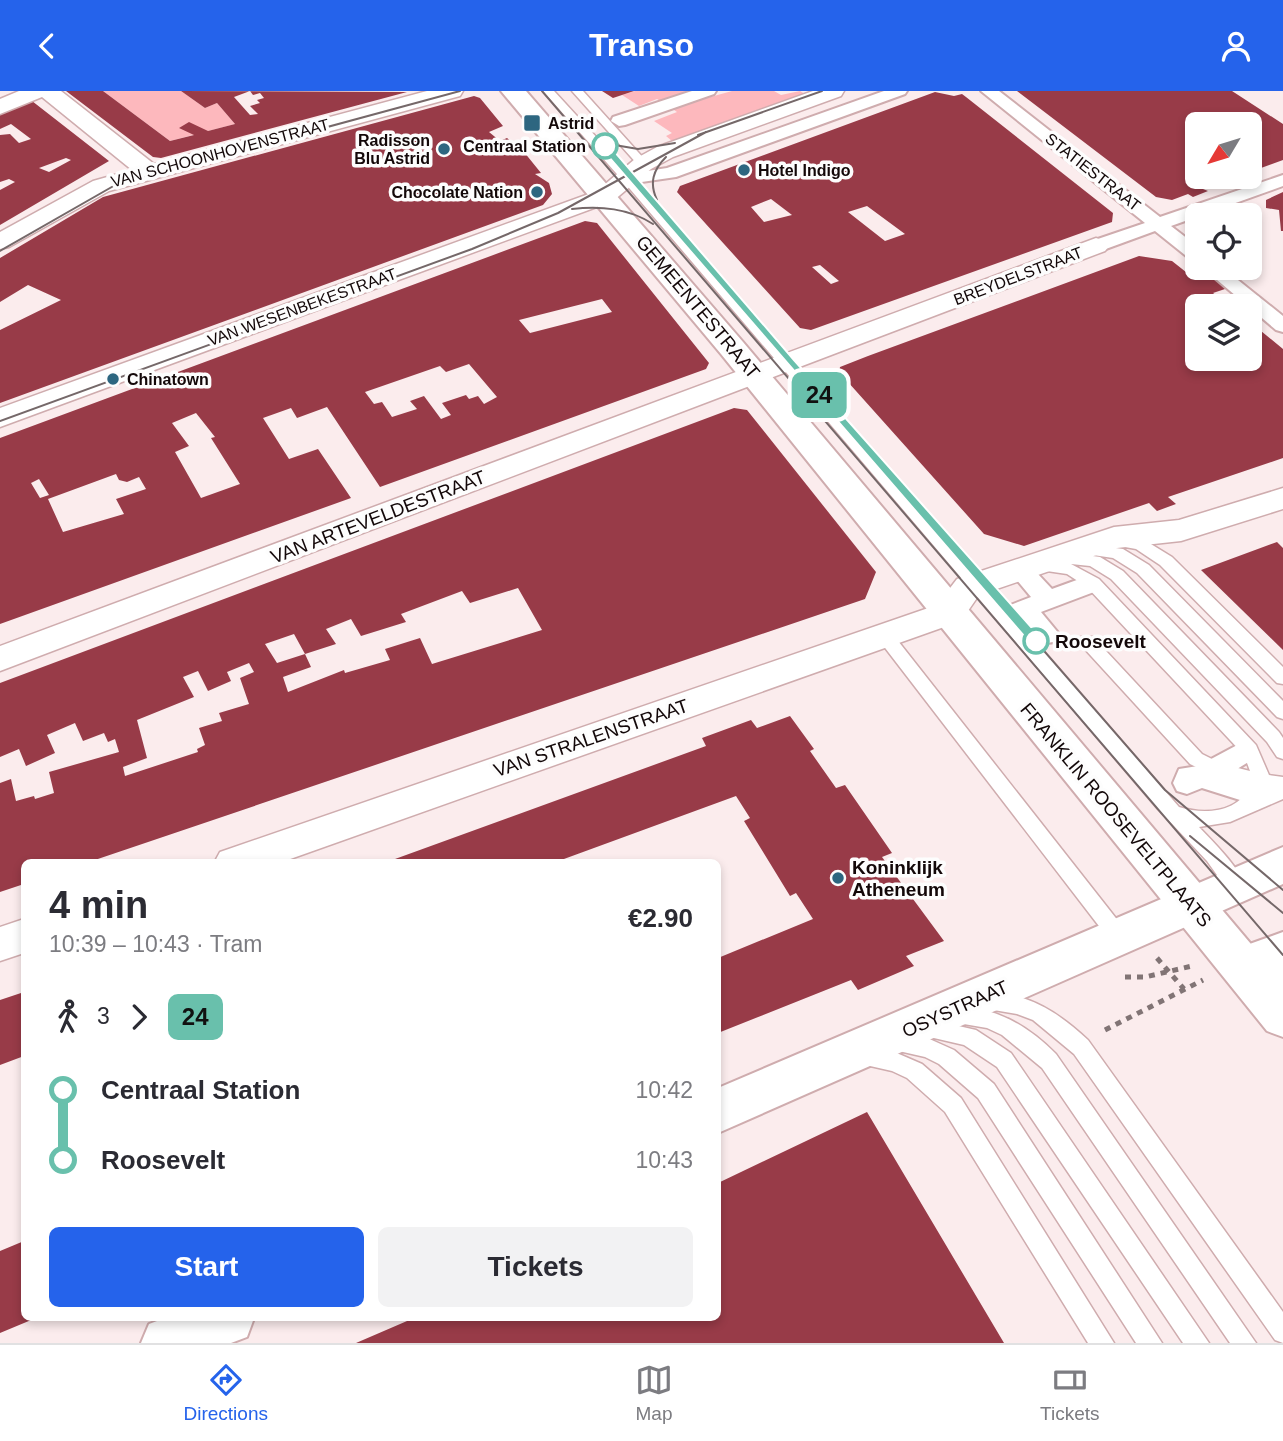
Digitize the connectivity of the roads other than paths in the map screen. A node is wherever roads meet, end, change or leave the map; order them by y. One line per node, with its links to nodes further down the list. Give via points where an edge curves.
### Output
1 (37, 91): 11 (street)
2 (48, 91): 14 (street)
3 (452, 91): 14 (street, VAN SCHOONHOVENSTRAAT)
4 (513, 91): 15 (main road, GEMEENTESTRAAT)
5 (548, 91): 15 (lane)
6 (577, 91): 15 (lane)
7 (708, 91): 13 (street)
8 (899, 91): 12 (street)
9 (989, 91): 17 (street, STATIESTRAAT)
10 (820, 92): 12 (street); 15 (street, VAN WESENBEKESTRAAT, via 681,145)
11 (0, 107)
12 (846, 110): 15 (street, via 670,173)
13 (619, 121)
14 (149, 172): 18 (street, VAN SCHOONHOVENSTRAAT, via 101,186 68,211)
15 (625, 180): 23 (main road, GEMEENTESTRAAT); 24 (street, VAN WESENBEKESTRAAT)
16 (1283, 180): 17 (street, BREYDELSTRAAT)
17 (1159, 223): 19 (street, STATIESTRAAT); 20 (street, BREYDELSTRAAT)
18 (0, 242)
19 (1185, 245)
20 (1097, 246): 23 (street, BREYDELSTRAAT)
21 (1227, 280): 22 (street)
22 (1283, 326)
23 (770, 370): 27 (lane, GEMEENTESTRAAT); 30 (main road, GEMEENTESTRAAT); 34 (street, VAN ARTEVELDESTRAAT)
24 (0, 418)
25 (1283, 498): 26 (street, via 1195,527 1114,538)
26 (1054, 560): 27 (street); 29 (street); 35 (lane, via 1125,541 1154,552); 36 (lane, via 1102,549 1131,560); 37 (lane, via 1079,558 1108,568); 41 (lane, via 1055,565 1093,583 1250,750 1257,761)
27 (976, 585): 30 (street, via 968,587); 42 (lane)
28 (1086, 586): 29 (street)
29 (1048, 601): 31 (street, via 1021,611)
30 (949, 613): 32 (street, VAN STRALENSTRAAT); 46 (main road, FRANKLIN ROOSEVELTPLAATS)
31 (1048, 635)
32 (885, 636): 43 (street, VAN STRALENSTRAAT); 48 (lane)
33 (1087, 641): 39 (lane, via 1189,754)
34 (0, 659)
35 (1283, 678)
36 (1283, 712)
37 (1283, 752)
38 (1241, 754): 39 (street)
39 (1201, 776): 41 (street)
40 (1283, 784): 41 (lane)
41 (1258, 793): 42 (lane, via 1217,818 1184,817)
42 (1165, 804): 45 (lane)
43 (244, 859)
44 (1283, 865): 45 (main road, OSYSTRAAT)
45 (1236, 885): 46 (main road, OSYSTRAAT)
46 (1191, 905): 48 (main road, OSYSTRAAT); 52 (main road, FRANKLIN ROOSEVELTPLAATS)
47 (21, 937): 49 (street)
48 (1119, 937): 53 (main road, OSYSTRAAT)
49 (0, 944)
50 (1267, 951): 51 (street)
51 (1283, 975)
52 (1283, 1016)
53 (891, 1036): 54 (main road, OSYSTRAAT); 56 (lane, via 982,1002 1012,1003 1050,1019 1081,1047); 58 (lane, via 865,1056 923,1075 940,1089); 59 (lane, via 956,1061 972,1074); 60 (lane, via 929,1028 949,1031 988,1047 1004,1060); 61 (lane, via 961,1014 981,1017 1035,1045)
54 (721, 1110)
55 (221, 1321): 57 (main road)
56 (1283, 1332)
57 (168, 1343)
58 (1102, 1343)
59 (1150, 1343)
60 (1197, 1343)
61 (1244, 1343)

